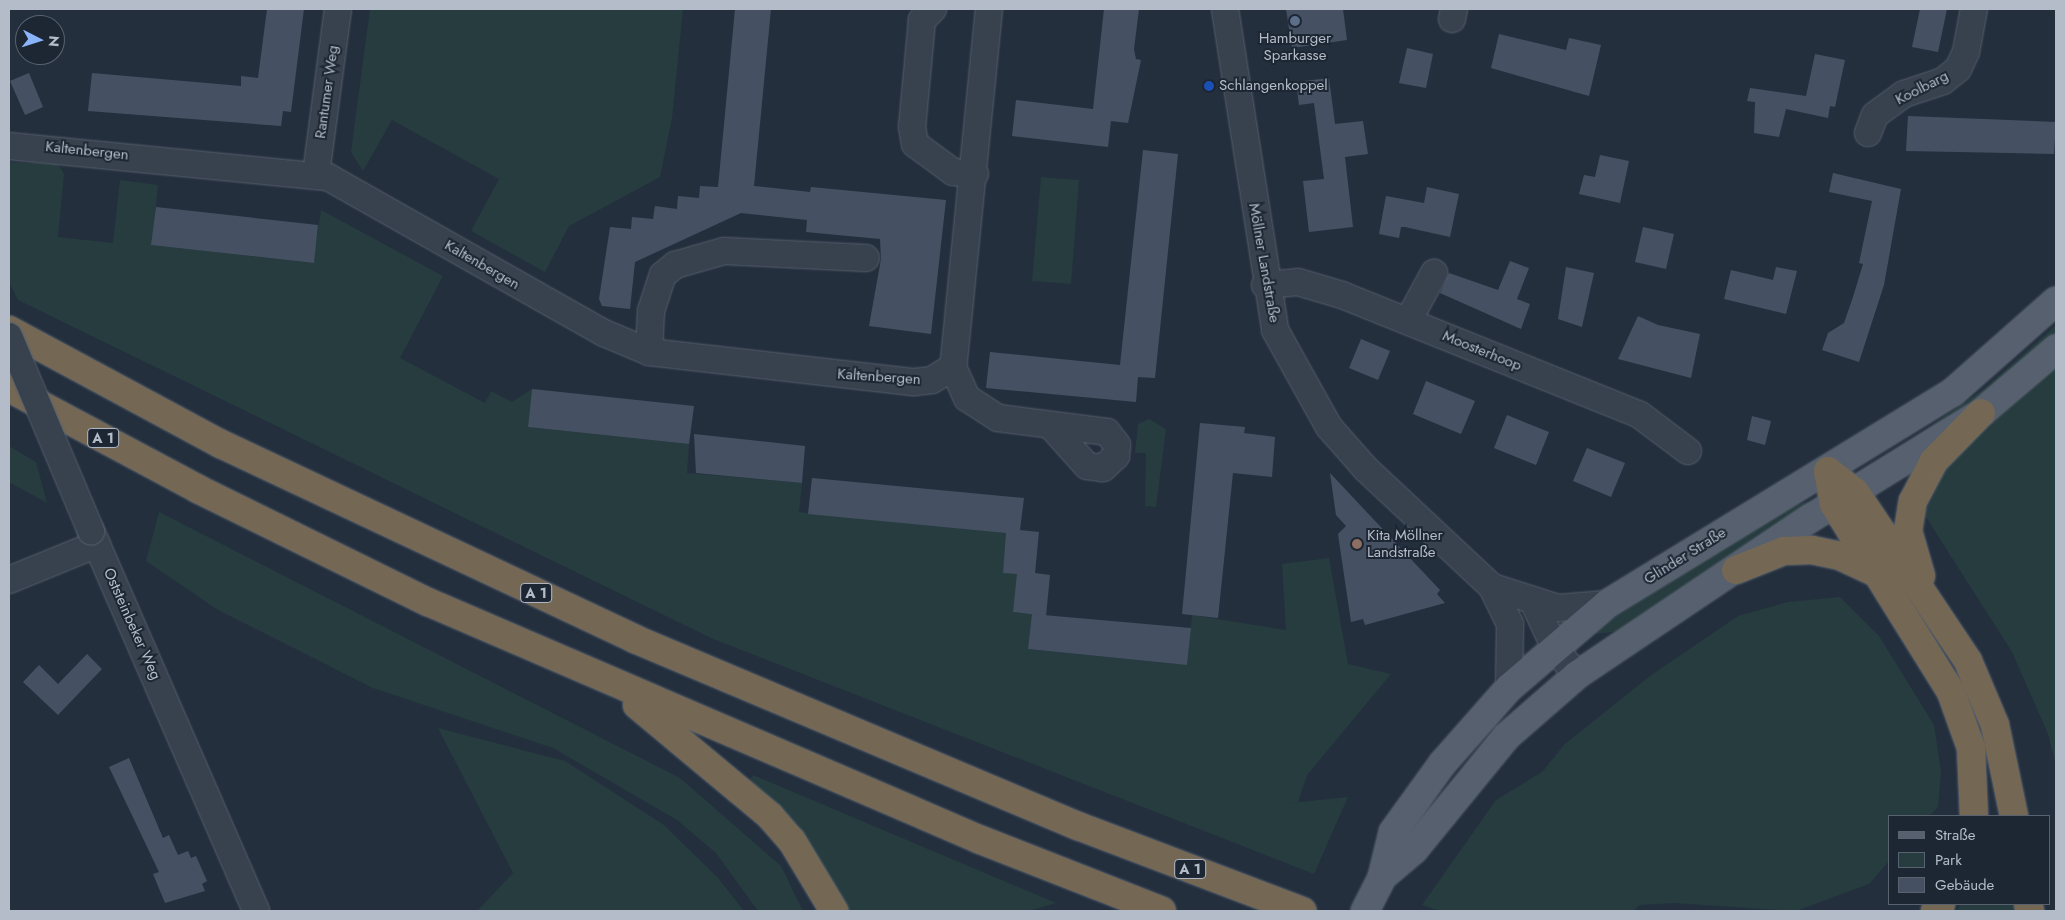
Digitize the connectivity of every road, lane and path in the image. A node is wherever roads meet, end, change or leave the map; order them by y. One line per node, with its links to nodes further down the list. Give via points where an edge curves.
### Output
1 (338, 9): 8 (street, Rantumer Weg)
2 (933, 9): 9 (street, via 922,20 912,127 915,144 954,172)
3 (989, 9): 9 (street)
4 (1225, 9): 12 (street, Möllner Landstraße)
5 (1974, 9): 6 (street, Koolbarg, via 1966,52 1958,69 1943,81 1904,94 1875,116)
6 (1868, 133)
7 (9, 146): 8 (street, Kaltenbergen)
8 (316, 174): 18 (street, Kaltenbergen, via 604,333)
9 (975, 174): 19 (street)
10 (866, 258): 18 (street, via 724,251 675,265 663,275 651,311)
11 (1434, 273): 14 (street)
12 (1265, 285): 14 (street, Moosterhoop, via 1298,282); 30 (street, Möllner Landstraße, via 1275,330 1329,427 1366,469)
13 (2056, 301): 24 (main road, Glinder Straße, via 1953,392)
14 (1408, 321): 23 (street, Moosterhoop, via 1640,414)
15 (9, 330): 45 (highway, A 1, via 230,448 635,639 1078,826)
16 (9, 336): 26 (street, Oststeinbeker Weg, bridge)
17 (2056, 349): 21 (main road, Glinder Straße)
18 (649, 352): 19 (street, Kaltenbergen, via 914,382 932,380)
19 (953, 367): 22 (street, via 958,384 982,409 998,418)
20 (9, 388): 37 (highway, A 1, via 402,589)
21 (1981, 413): 25 (main road, Glinder Straße); 31 (highway, via 1934,461 1913,501 1908,520 1910,545)
22 (1051, 426)
23 (1688, 451)
24 (1828, 471): 25 (highway); 33 (main road, Glinder Straße)
25 (1844, 498): 27 (main road, Glinder Straße); 28 (highway); 31 (highway)
26 (94, 537): 29 (street); 42 (street, Oststeinbeker Weg)
27 (1736, 570): 28 (highway, via 1784,551 1812,550 1840,556); 36 (main road, Glinder Straße)
28 (1880, 575): 39 (highway, via 1940,668 1961,716 1975,774)
29 (9, 580)
30 (1492, 588): 32 (street, Möllner Landstraße); 34 (street, Möllner Landstraße)
31 (1930, 598): 40 (highway, via 1985,698 2003,756)
32 (1533, 601): 33 (street, Möllner Landstraße, via 1558,608); 35 (street)
33 (1607, 604): 35 (main road, Glinder Straße)
34 (1510, 624): 35 (street); 38 (street, Möllner Landstraße)
35 (1556, 650): 36 (street); 38 (main road, Glinder Straße)
36 (1578, 675): 41 (main road, Glinder Straße, via 1506,737 1414,850)
37 (610, 684): 43 (highway, via 770,816 792,841); 44 (highway, A 1)
38 (1509, 688): 41 (main road, Glinder Straße, via 1442,764 1393,832)
39 (1974, 815)
40 (2014, 815)
41 (1382, 877): 46 (main road, Glinder Straße)
42 (256, 911)
43 (834, 911)
44 (1162, 911)
45 (1302, 911)
46 (1365, 911)

